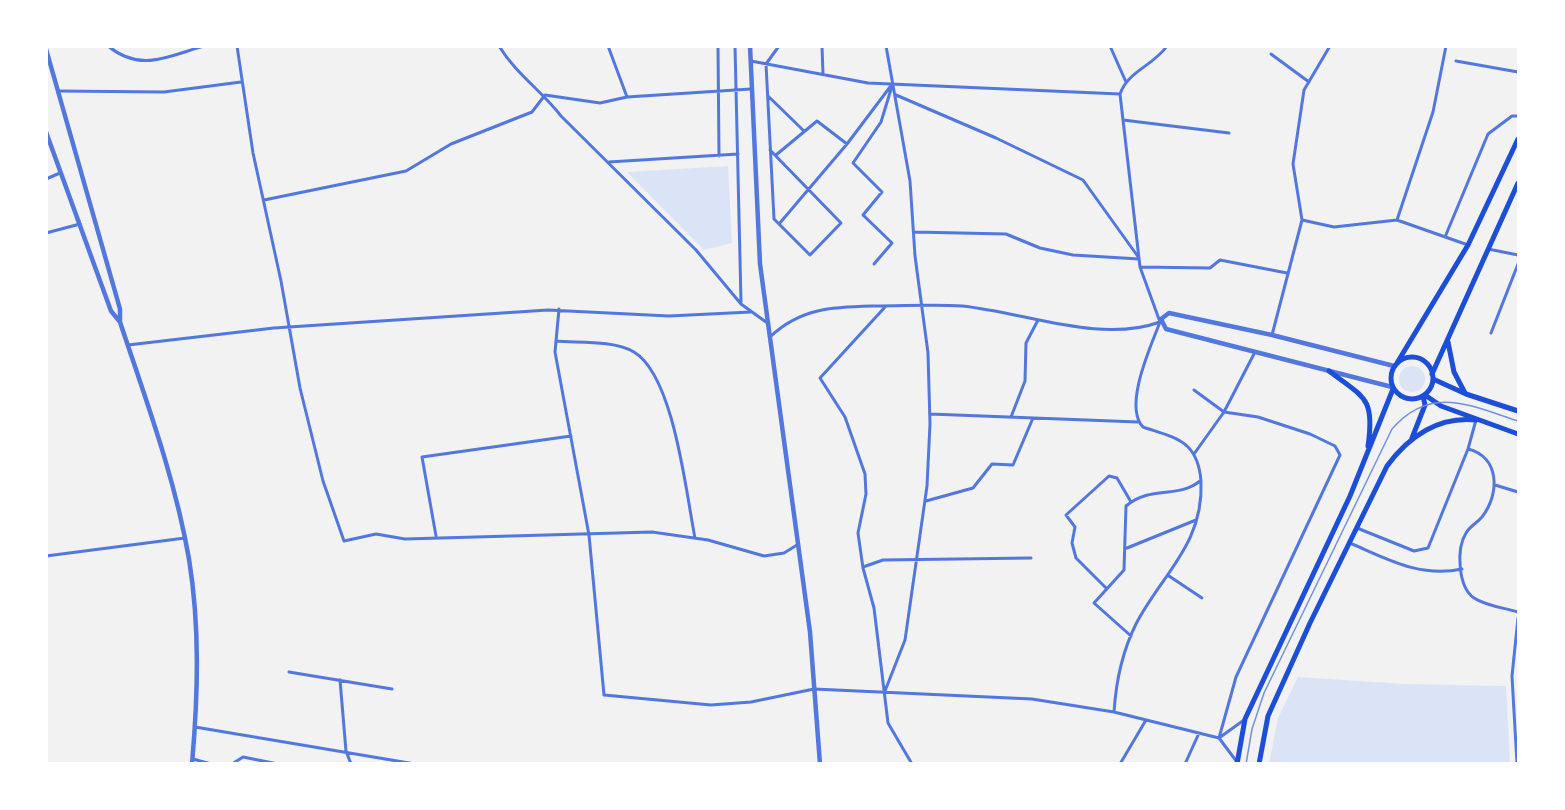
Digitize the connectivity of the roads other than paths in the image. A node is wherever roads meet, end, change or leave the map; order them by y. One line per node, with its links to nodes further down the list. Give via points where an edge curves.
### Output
1 (108, 46): 2 (street, via 125,59 140,62)
2 (204, 46)
3 (237, 46): 23 (street)
4 (499, 46): 32 (street, via 520,74)
5 (608, 46): 35 (street)
6 (718, 46): 30 (street)
7 (735, 46): 27 (street)
8 (750, 46): 18 (street)
9 (779, 46): 20 (street)
10 (822, 46): 22 (street)
11 (886, 46): 26 (street)
12 (1110, 46): 24 (street)
13 (1167, 46): 24 (street, via 1155,61)
14 (1330, 46): 25 (street)
15 (1446, 46): 54 (street, via 1433,112)
16 (46, 49): 29 (street)
17 (1270, 54): 25 (street)
18 (751, 61): 20 (street); 28 (street)
19 (1456, 61): 21 (street)
20 (766, 64): 22 (street); 33 (street)
21 (1518, 72)
22 (823, 75): 26 (street)
23 (242, 82): 29 (street, via 164,92); 52 (street)
24 (1126, 82): 31 (street)
25 (1309, 82): 53 (street, via 1304,90 1293,164)
26 (893, 84): 31 (street); 34 (street); 42 (street); 64 (street, via 881,122 854,163 882,192 862,215 892,243)
27 (736, 89): 28 (street); 30 (street); 44 (street)
28 (752, 89): 75 (street)
29 (57, 91): 74 (street, via 71,128 120,309)
30 (719, 91): 35 (street); 45 (street)
31 (1120, 94): 37 (street)
32 (545, 95): 35 (street, via 600,104); 47 (street); 52 (street, via 532,112 451,144 406,171)
33 (767, 95): 39 (street); 43 (street)
34 (896, 96): 57 (street); 63 (street, via 1083,180)
35 (627, 97)
36 (1518, 116): 59 (street, via 1512,116 1488,134)
37 (1123, 120): 40 (street); 63 (street)
38 (46, 132): 48 (street)
39 (804, 132): 42 (street, via 818,121); 46 (street)
40 (1229, 133)
41 (1518, 139): 60 (main road)
42 (847, 144): 51 (street)
43 (770, 150): 46 (street); 56 (street, via 774,219)
44 (738, 154): 45 (street); 68 (street)
45 (719, 156): 47 (street)
46 (776, 156): 51 (street)
47 (609, 162): 68 (street, via 696,250)
48 (60, 173): 49 (street); 55 (street)
49 (46, 178)
50 (1518, 183): 61 (main road)
51 (808, 188): 56 (street); 56 (street, via 841,223 810,255)
52 (264, 200): 77 (street)
53 (1302, 220): 54 (street, via 1334,227); 67 (street)
54 (1397, 220): 59 (street)
55 (80, 224): 58 (street); 74 (street, via 111,311)
56 (779, 224)
57 (913, 232): 63 (street, via 1006,234 1040,248 1073,255); 70 (street)
58 (46, 233)
59 (1445, 237): 60 (street)
60 (1468, 245): 85 (main road)
61 (1487, 249): 62 (street); 82 (main road)
62 (1518, 255)
63 (1139, 259): 66 (street)
64 (874, 264)
65 (1518, 264): 78 (street)
66 (1140, 267): 67 (street, via 1210,268 1220,260); 76 (street)
67 (1287, 273): 79 (street)
68 (741, 304): 72 (street)
69 (886, 306): 70 (street); 80 (street, via 820,308 789,321); 122 (street, via 820,378 845,417 865,474 866,494 858,533)
70 (923, 306): 73 (street, via 962,306); 94 (street)
71 (559, 309): 72 (street, via 669,316); 77 (street); 81 (street)
72 (751, 312): 75 (street)
73 (1038, 319): 76 (street, via 1117,329 1145,328); 95 (street, via 1026,343 1024,381)
74 (120, 322): 83 (street)
75 (766, 322): 80 (street)
76 (1161, 322): 79 (street, via 1169,313); 84 (street, via 1166,329); 98 (street, via 1144,365 1135,406)
77 (290, 327): 83 (street); 113 (street, via 318,463 344,541 376,534 405,539)
78 (1491, 333)
79 (1272, 335): 85 (street)
80 (768, 338): 117 (street)
81 (556, 341): 100 (street); 115 (street, via 623,347 636,353 649,367 664,393)
82 (1448, 341): 87 (main road); 90 (main road, via 1454,372)
83 (128, 345): 114 (street, via 154,418)
84 (1255, 352): 86 (street); 92 (street)
85 (1396, 365): 87 (main road, via 1406,358 1415,358 1425,362); 88 (main road, via 1391,374)
86 (1329, 371): 88 (street); 104 (main road, via 1369,405)
87 (1433, 376): 90 (main road); 91 (main road)
88 (1393, 388): 91 (main road, via 1408,399); 104 (main road)
89 (1194, 390): 92 (street)
90 (1466, 394): 93 (main road)
91 (1424, 396): 97 (main road); 101 (main road, via 1425,405)
92 (1224, 411): 103 (street); 142 (street, via 1310,434 1335,446 1340,458 1236,677)
93 (1518, 411)
94 (930, 414): 95 (street); 108 (street)
95 (1011, 417): 96 (street)
96 (1033, 418): 98 (street); 108 (street, via 1013,465 992,464 973,488)
97 (1476, 420): 99 (main road); 101 (main road, via 1445,422); 102 (street)
98 (1138, 422): 103 (street, via 1180,441)
99 (1518, 434)
100 (571, 436): 112 (street); 113 (street, via 422,457)
101 (1412, 440): 111 (main road, via 1387,466)
102 (1468, 449): 106 (street, via 1488,460); 111 (street, via 1428,548 1414,551)
103 (1194, 454): 105 (street)
104 (1366, 456): 138 (main road)
105 (1201, 481): 109 (street, via 1185,490 1154,492); 110 (street)
106 (1495, 485): 107 (street); 123 (street, via 1485,512 1463,538)
107 (1518, 492)
108 (925, 502): 121 (street)
109 (1131, 502): 118 (street, via 1126,506); 125 (street, via 1117,478 1109,476 1066,515 1075,529 1072,543 1076,558)
110 (1196, 520): 118 (street); 124 (street, via 1188,546)
111 (1355, 528): 116 (main road)
112 (589, 535): 113 (street); 115 (street, via 652,532); 135 (street, via 604,695 725,704)
113 (436, 536)
114 (185, 538): 119 (street); 140 (street, via 198,651)
115 (694, 538): 117 (street, via 764,556 784,553)
116 (1348, 542): 123 (street, via 1412,570); 155 (main road, via 1268,716)
117 (798, 544): 135 (street)
118 (1127, 548): 125 (street, via 1124,570)
119 (46, 556)
120 (1031, 558): 121 (street)
121 (917, 561): 122 (street, via 883,560); 136 (street, via 904,640)
122 (862, 568): 136 (street, via 874,608)
123 (1462, 569): 127 (street, via 1473,597)
124 (1169, 576): 126 (street); 129 (street)
125 (1107, 589): 129 (street, via 1094,603)
126 (1203, 598)
127 (1518, 612)
128 (1518, 618): 131 (street)
129 (1131, 636): 137 (street, via 1119,674)
130 (1518, 655): 131 (street)
131 (1514, 657): 156 (street)
132 (289, 672): 133 (street)
133 (340, 680): 134 (street); 143 (street)
134 (392, 689)
135 (814, 689): 136 (street); 151 (street)
136 (885, 691): 137 (street, via 1032,699); 152 (street, via 888,723)
137 (1114, 712): 139 (street)
138 (1245, 719): 142 (street); 145 (main road)
139 (1146, 720): 141 (street); 153 (street)
140 (195, 727): 143 (street); 144 (street)
141 (1199, 733): 142 (street); 154 (street)
142 (1219, 738): 145 (street)
143 (346, 752): 149 (street); 150 (street)
144 (193, 761): 146 (street)
145 (1237, 763)
146 (211, 764)
147 (232, 764): 148 (street, via 243,757)
148 (278, 764)
149 (351, 764)
150 (415, 764)
151 (820, 764)
152 (912, 764)
153 (1120, 764)
154 (1185, 764)
155 (1259, 764)
156 (1516, 764)

